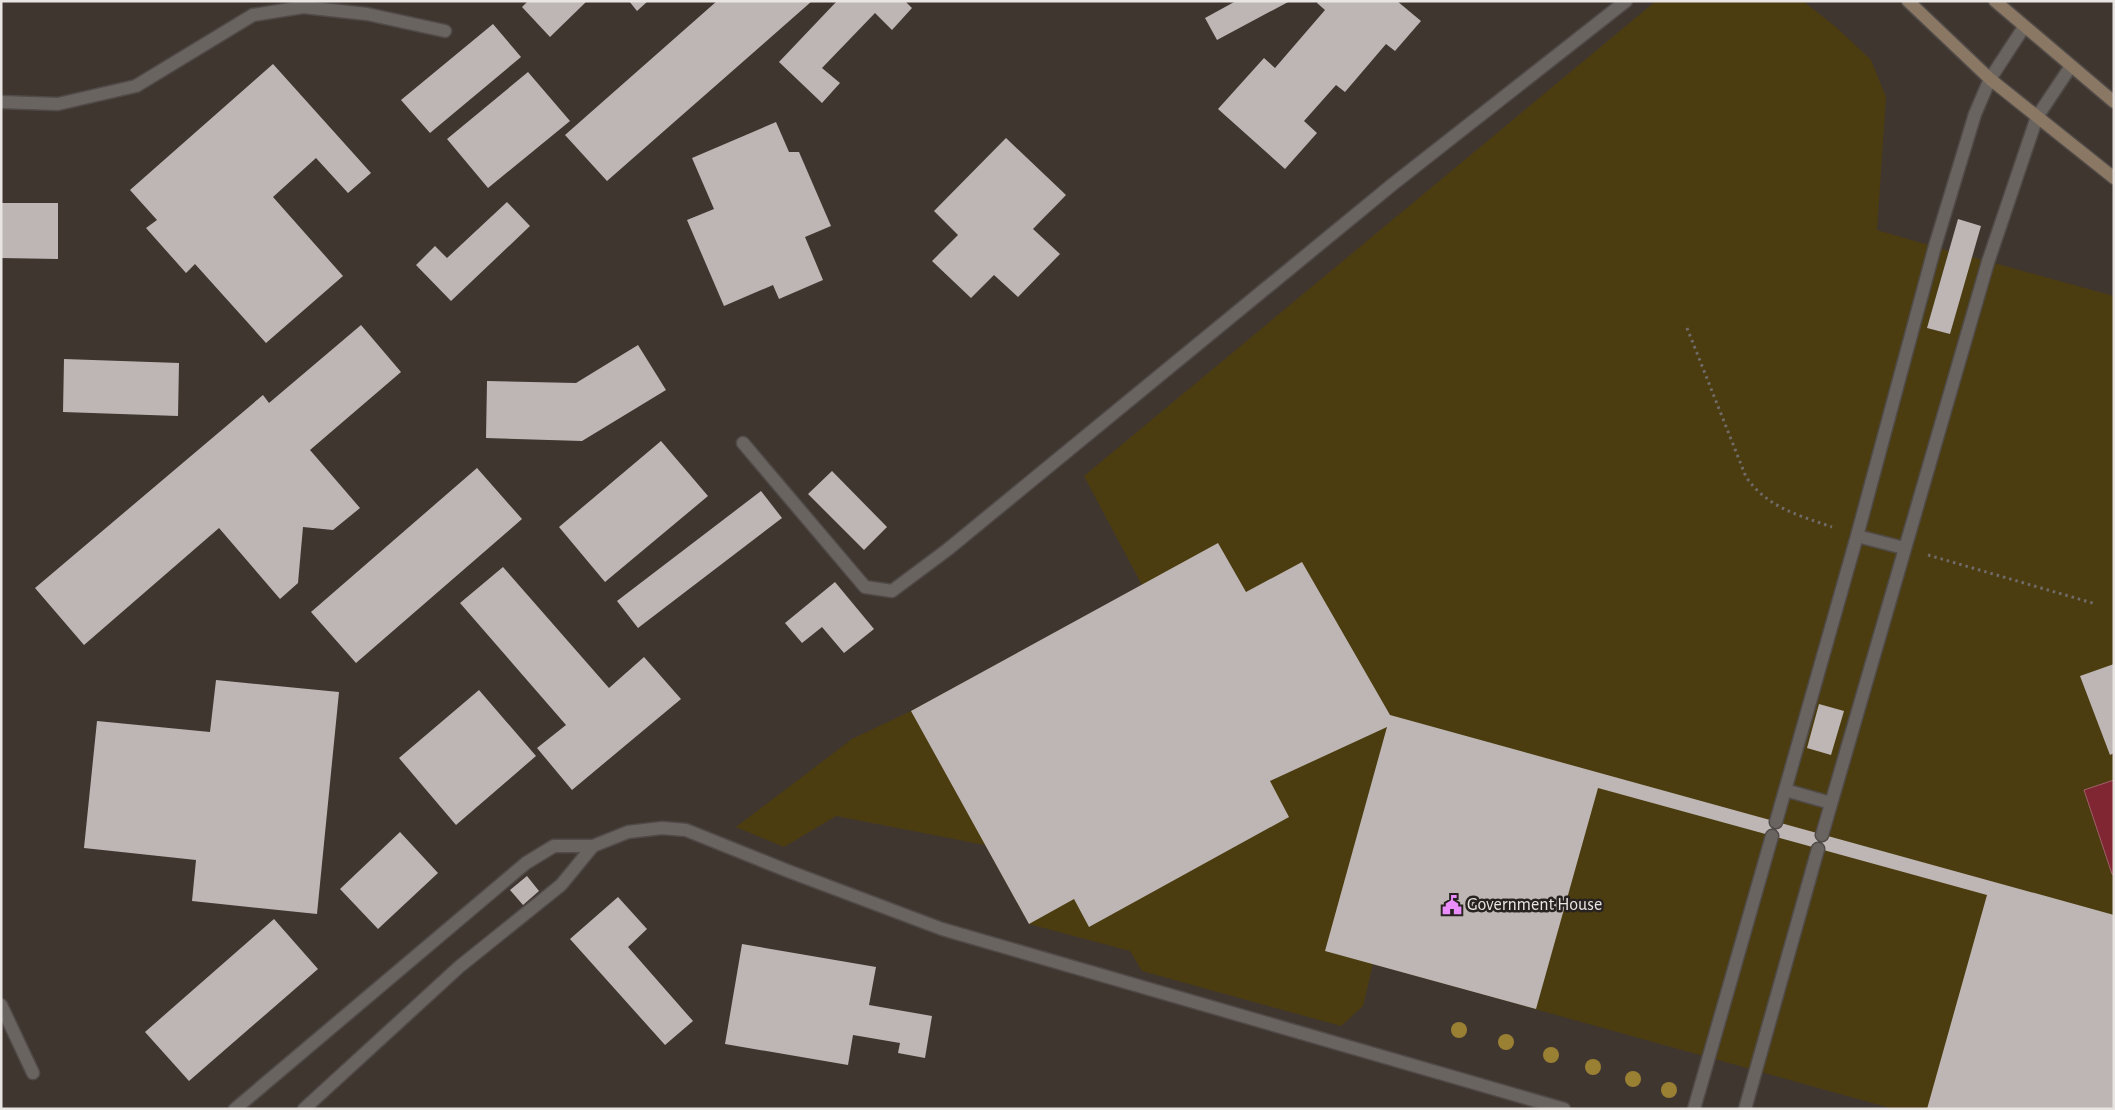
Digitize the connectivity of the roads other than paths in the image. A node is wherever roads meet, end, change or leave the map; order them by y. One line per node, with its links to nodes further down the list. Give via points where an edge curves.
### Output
1 (1626, 1): 12 (street, via 1392,184 892,591 865,586)
2 (1908, 1): 7 (street)
3 (1995, 1): 4 (street)
4 (2024, 27): 6 (street); 7 (street)
5 (445, 31): 8 (street, via 367,14 303,7 253,15 136,86 58,104)
6 (2071, 66): 9 (street); 10 (street)
7 (1990, 78): 10 (street); 13 (street, via 1975,114 1935,246)
8 (1, 102)
9 (2114, 102)
10 (2037, 117): 11 (street); 14 (street, via 1988,262)
11 (2114, 178)
12 (743, 443)
13 (1857, 536): 14 (street); 15 (street)
14 (1904, 548): 16 (street)
15 (1785, 790): 16 (street); 17 (street)
16 (1831, 803): 18 (street)
17 (1776, 822)
18 (1822, 835)
19 (1772, 836): 27 (street)
20 (593, 846): 24 (street, via 554,846 526,863); 25 (street, via 561,885 459,967); 26 (street, via 628,832 662,828 686,830 942,929)
21 (1818, 849): 28 (street)
22 (1, 1005): 23 (street)
23 (33, 1073)
24 (236, 1109)
25 (304, 1109)
26 (1564, 1109)
27 (1694, 1109)
28 (1745, 1109)

